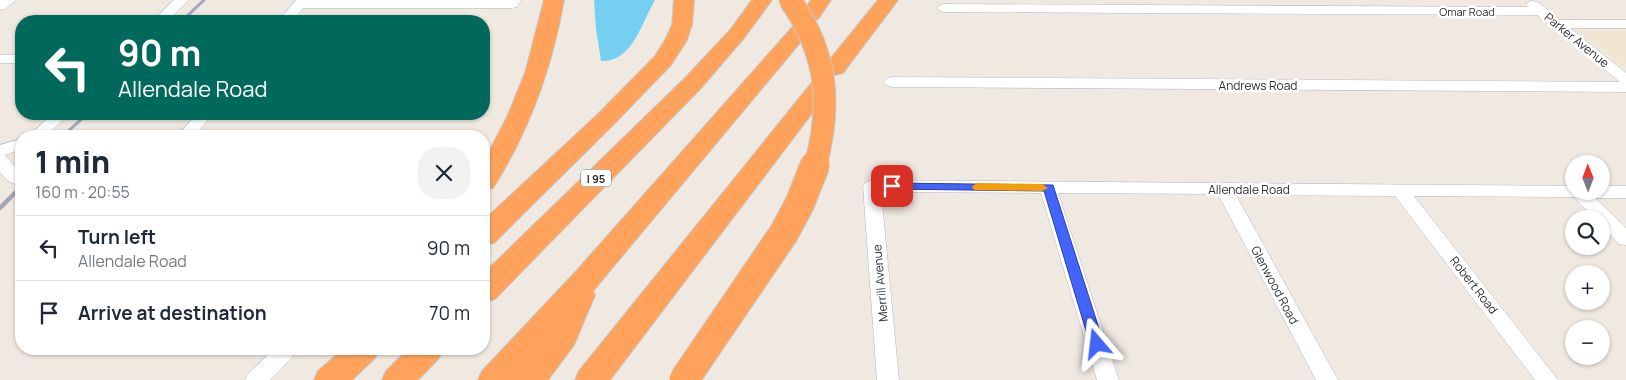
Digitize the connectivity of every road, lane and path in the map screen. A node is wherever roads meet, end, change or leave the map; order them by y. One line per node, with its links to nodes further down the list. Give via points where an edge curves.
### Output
1 (9, 0): 10 (street)
2 (182, 0): 15 (street)
3 (554, 0): 31 (highway, via 546,43 532,89 516,126)
4 (762, 0): 44 (highway, I 95, via 694,82)
5 (790, 0): 56 (highway, bridge, via 808,30 823,68 827,101 821,150 796,214)
6 (888, 0): 55 (highway)
7 (1527, 0): 13 (street, Parker Avenue)
8 (302, 2): 9 (street); 16 (street)
9 (513, 2)
10 (0, 6)
11 (684, 6): 41 (highway, via 682,25 663,60)
12 (943, 8): 13 (street, Omar Road)
13 (1541, 11): 17 (street, Parker Avenue)
14 (811, 14): 43 (highway)
15 (166, 15)
16 (290, 15)
17 (1556, 24): 18 (street); 21 (street, Parker Avenue)
18 (1626, 24)
19 (0, 58): 20 (street)
20 (15, 59)
21 (1626, 80)
22 (891, 82): 23 (street, Andrews Road)
23 (1626, 87)
24 (54, 120): 26 (street)
25 (200, 120): 27 (street)
26 (44, 130)
27 (190, 130)
28 (15, 146): 29 (street)
29 (0, 151)
30 (0, 159): 32 (street)
31 (490, 172)
32 (15, 178)
33 (872, 186): 34 (street, Allendale Road); 57 (street, Merrill Avenue)
34 (1048, 188): 35 (street, Allendale Road); 58 (street)
35 (1224, 189): 36 (street, Allendale Road); 59 (street, Glenwood Road)
36 (1401, 191): 37 (street, Allendale Road); 60 (street, Robert Road)
37 (1565, 192)
38 (1610, 192): 39 (street, Allendale Road)
39 (1626, 192)
40 (1587, 200): 42 (street)
41 (490, 230)
42 (1626, 239)
43 (588, 277): 53 (highway); 54 (highway, via 563,336)
44 (490, 285)
45 (281, 355): 49 (street)
46 (344, 355): 50 (highway)
47 (357, 355): 51 (highway)
48 (422, 355): 52 (highway)
49 (256, 380)
50 (320, 380)
51 (330, 380)
52 (398, 380)
53 (494, 380)
54 (530, 380)
55 (591, 380)
56 (684, 380)
57 (888, 380)
58 (1108, 380)
59 (1327, 380)
60 (1547, 380)

